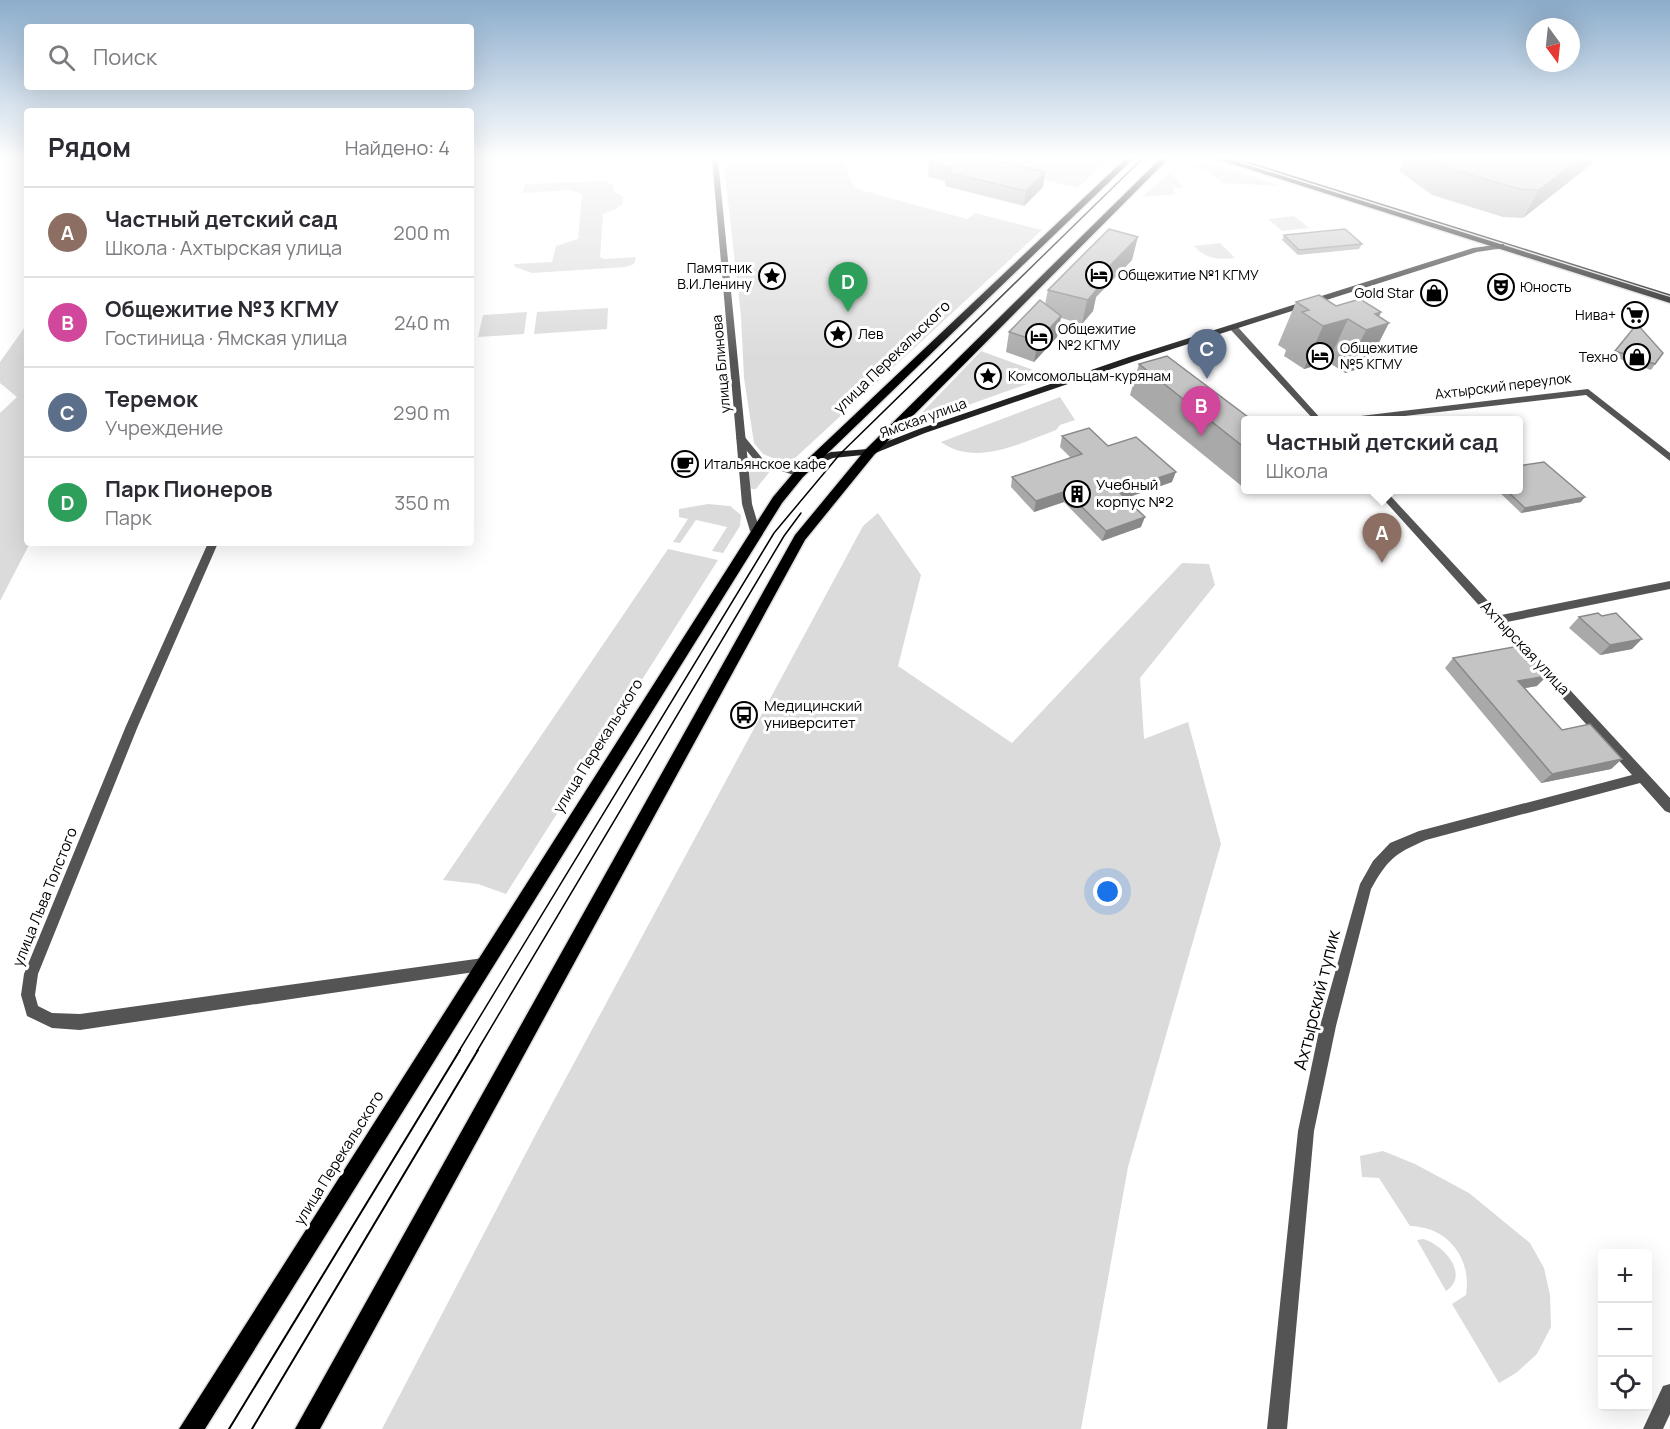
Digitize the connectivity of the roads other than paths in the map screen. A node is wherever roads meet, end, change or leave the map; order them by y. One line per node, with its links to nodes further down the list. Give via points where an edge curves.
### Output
1 (721, 226): 12 (street, улица Блинова)
2 (1059, 226): 15 (main road, улица Перекальского)
3 (1097, 226): 13 (main road)
4 (1435, 226): 6 (main road)
5 (1467, 226): 7 (main road)
6 (1500, 246): 8 (main road); 9 (main road, Ямская улица, via 1474,250)
7 (1594, 265)
8 (1670, 300)
9 (1233, 327): 10 (street); 13 (main road, Ямская улица)
10 (1314, 416)
11 (1386, 416): 14 (street, Ахтырский переулок, via 1588,392)
12 (741, 438): 15 (street, via 759,460); 17 (street, улица Блинова, via 747,504)
13 (870, 452): 15 (main road, Ямская улица, via 831,455); 26 (main road, via 800,538)
14 (1670, 458)
15 (799, 474): 17 (main road, улица Перекальского)
16 (1385, 494): 20 (street, Ахтырская улица)
17 (755, 531): 23 (main road, улица Перекальского)
18 (212, 546): 23 (street, улица Льва Толстого, via 132,726 31,974 28,995 32,1011 52,1020 80,1022)
19 (1670, 585): 20 (street)
20 (1498, 620): 21 (street, Ахтырская улица)
21 (1643, 777): 22 (street, Ахтырская улица); 27 (street, Ахтырский тупик, via 1424,835 1395,847 1378,865 1365,888 1305,1131)
22 (1670, 807)
23 (483, 965): 25 (main road, улица Перекальского)
24 (1670, 1392): 28 (street)
25 (191, 1429)
26 (307, 1429)
27 (1277, 1429)
28 (1653, 1429)

